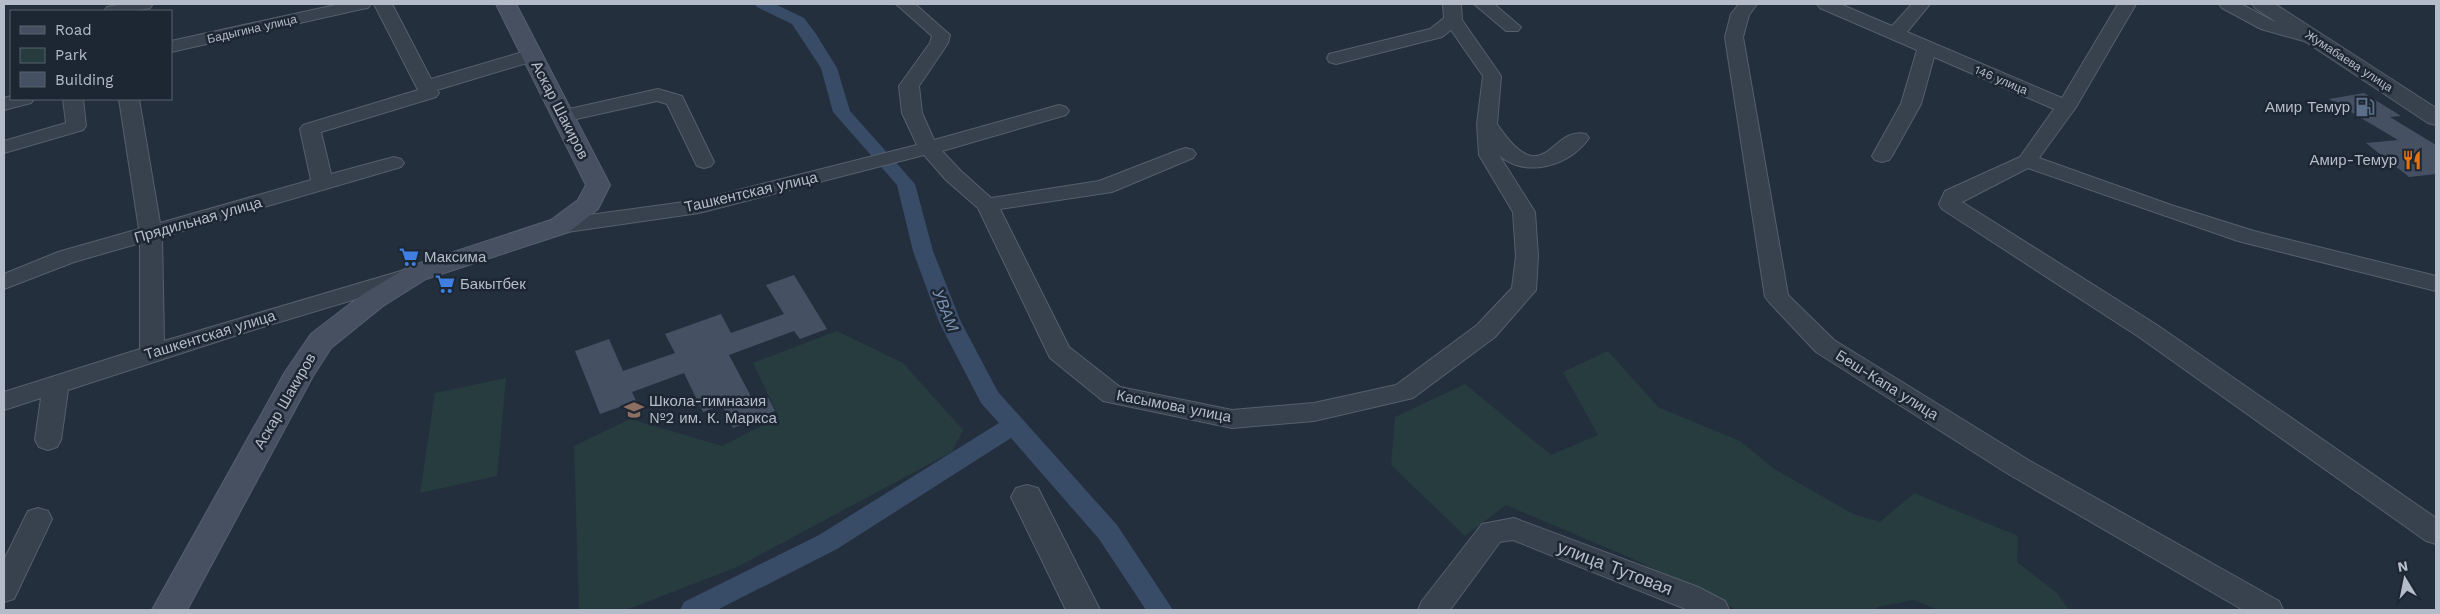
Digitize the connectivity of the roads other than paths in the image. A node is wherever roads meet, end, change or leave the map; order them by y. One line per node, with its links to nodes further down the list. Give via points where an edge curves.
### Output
1 (144, 4): 13 (street)
2 (362, 4): 18 (street, Бадыгина улица)
3 (383, 4): 22 (street)
4 (506, 4): 20 (main road, Аскар Шакиров)
5 (906, 4): 34 (street, Касымова улица, via 942,35 909,86 912,114)
6 (1483, 4): 15 (street)
7 (1748, 4): 60 (street, Беш-Капа улица, via 1740,14 1734,37 1777,297 1825,346 2020,468)
8 (1826, 4): 16 (street, 146 улица)
9 (1921, 4): 16 (street)
10 (2127, 4): 27 (street)
11 (2228, 4): 17 (street, via 2267,25)
12 (2262, 4): 17 (street, Жумабаева улица)
13 (122, 10)
14 (1453, 12): 21 (street, via 1436,33); 31 (street, Касымова улица, via 1492,76)
15 (1512, 27)
16 (1896, 33): 19 (street, 146 улица)
17 (2314, 39): 30 (street, Жумабаева улица)
18 (172, 47)
19 (1927, 48): 27 (street, 146 улица); 36 (street, via 1911,104)
20 (533, 55): 22 (street); 29 (main road, Аскар Шакиров)
21 (1336, 58)
22 (426, 86): 40 (street, via 429,94 310,128)
23 (20, 100): 26 (street)
24 (73, 100): 33 (street, via 76,126)
25 (129, 100): 43 (street)
26 (4, 104)
27 (2066, 108): 37 (street)
28 (1059, 110): 34 (street, Ташкентская улица)
29 (563, 116): 38 (street, via 658,95 675,100); 42 (main road, Аскар Шакиров, via 598,185 589,204)
30 (2436, 118)
31 (1487, 124): 32 (street, via 1499,146 1516,159 1538,163 1559,155); 41 (street, Касымова улица, via 1489,154 1524,212 1524,290 1486,331 1404,392 1314,412 1232,419 1112,395 1059,352)
32 (1579, 138)
33 (4, 148)
34 (923, 149): 41 (street, Касымова улица); 42 (street, Ташкентская улица, via 699,206)
35 (1186, 154): 41 (street, via 1104,187)
36 (1882, 156)
37 (2027, 161): 46 (street, via 2244,235 2400,272); 53 (street, via 1953,196 1950,204 2148,331)
38 (704, 162)
39 (394, 163): 40 (street, Прядильная улица)
40 (323, 184): 43 (street, Прядильная улица)
41 (987, 206)
42 (560, 226): 44 (main road, Аскар Шакиров)
43 (151, 234): 45 (street, Прядильная улица, via 66,257); 47 (street)
44 (417, 273): 47 (street, Ташкентская улица); 56 (main road, Аскар Шакиров, via 373,300 321,341 300,372)
45 (4, 282)
46 (2436, 284)
47 (152, 353): 48 (street, Ташкентская улица)
48 (56, 384): 49 (street, Ташкентская улица); 50 (street)
49 (4, 401)
50 (48, 440)
51 (1027, 497): 57 (street)
52 (38, 519): 54 (street)
53 (2436, 533)
54 (14, 550): 55 (street)
55 (4, 590)
56 (169, 610)
57 (1083, 610)
58 (1433, 610): 59 (street, улица Тутовая, via 1492,532 1514,529 1688,596)
59 (1714, 610)
60 (2268, 610)

